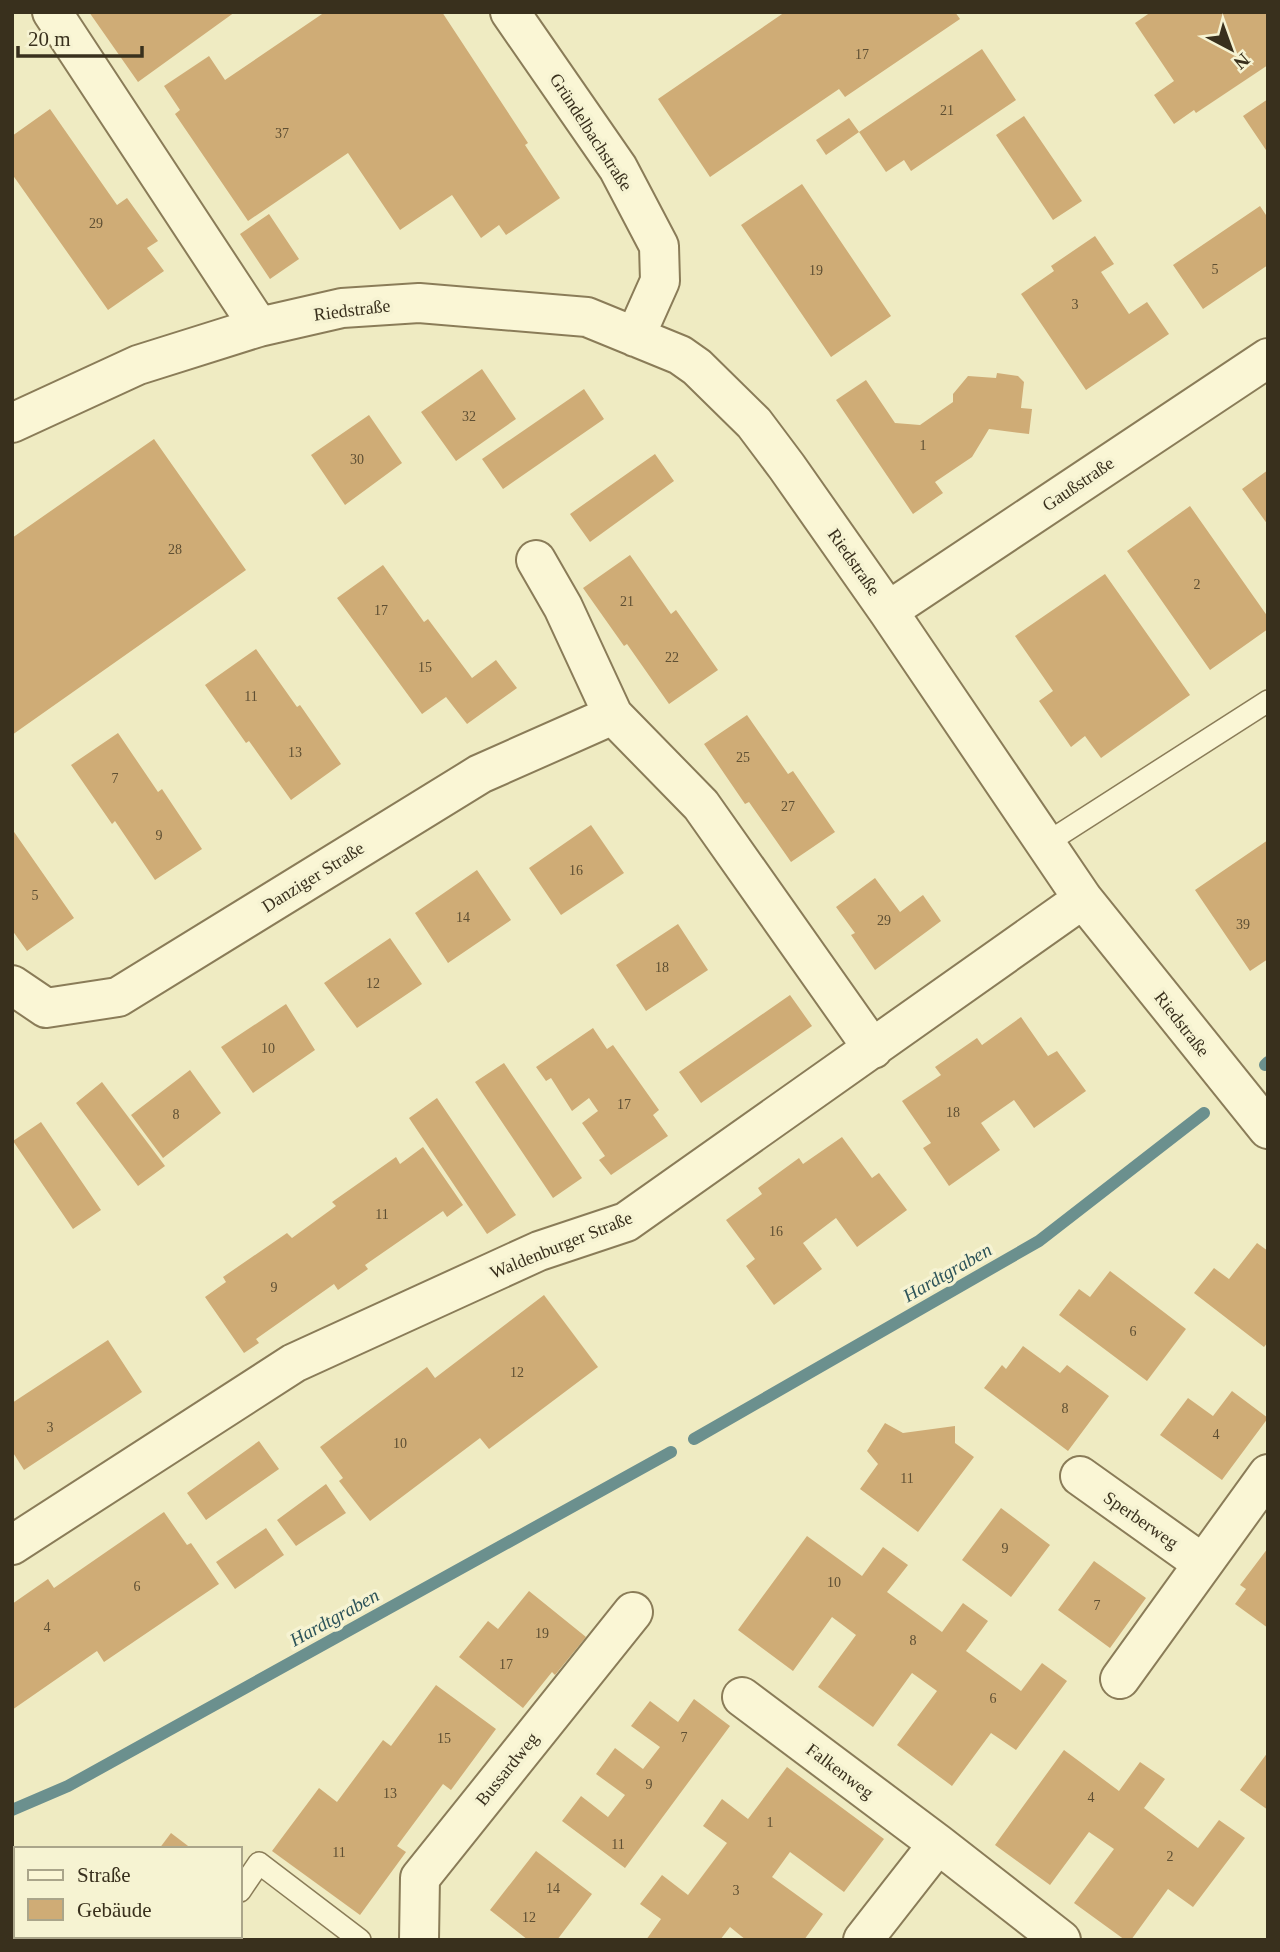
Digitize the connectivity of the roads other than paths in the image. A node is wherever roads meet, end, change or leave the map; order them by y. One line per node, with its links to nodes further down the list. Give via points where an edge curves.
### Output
1 (52, 12): 3 (street)
2 (510, 12): 4 (street, Gründelbachstraße, via 618,168 659,246 660,281)
3 (259, 327): 4 (street, Riedstraße, via 342,308 419,303 587,317); 6 (street, Riedstraße, via 138,365)
4 (635, 337): 8 (street, Riedstraße, via 697,367 754,423)
5 (1268, 358): 8 (street, Gaußstraße)
6 (15, 414)
7 (536, 560): 10 (street)
8 (888, 611): 11 (street, Riedstraße)
9 (1268, 701): 11 (lane)
10 (613, 715): 13 (street, Danziger Straße, via 480,774 118,997 46,1008); 14 (street, via 701,805)
11 (1045, 844): 12 (street, Riedstraße)
12 (1083, 899): 14 (street, Waldenburger Straße); 15 (street, Riedstraße)
13 (12, 985)
14 (873, 1049): 18 (street, Waldenburger Straße, via 626,1222 539,1251 294,1363)
15 (1268, 1129)
16 (1268, 1474): 19 (street)
17 (1080, 1476): 19 (street, Sperberweg)
18 (12, 1545)
19 (1202, 1563): 21 (street)
20 (633, 1612): 26 (street, Bussardweg, via 420,1878)
21 (1120, 1679)
22 (742, 1697): 23 (street, Falkenweg)
23 (939, 1844): 27 (street); 28 (street, Falkenweg)
24 (242, 1888): 25 (lane, via 259,1863)
25 (360, 1940)
26 (419, 1940)
27 (863, 1940)
28 (1061, 1940)

